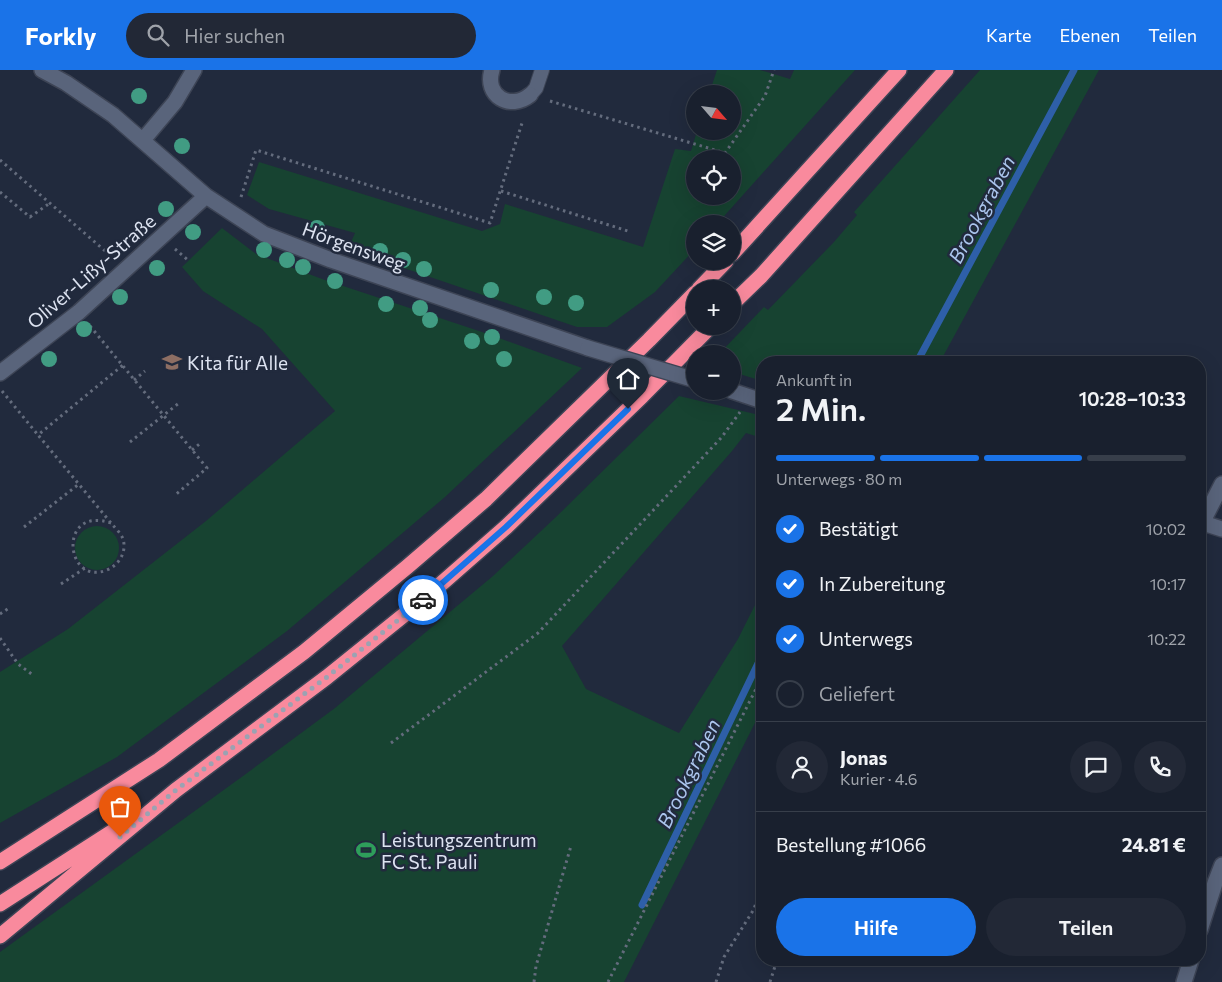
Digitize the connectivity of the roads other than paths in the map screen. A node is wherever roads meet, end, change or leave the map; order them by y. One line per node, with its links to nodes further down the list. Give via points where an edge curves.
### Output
1 (42, 70): 8 (street, Hörgensweg, via 113,114)
2 (194, 70): 8 (street, via 174,102)
3 (492, 70): 7 (street, via 489,81 500,98 515,102)
4 (542, 70): 7 (lane)
5 (899, 70): 10 (highway)
6 (946, 70): 13 (highway)
7 (530, 95)
8 (143, 140): 9 (street, Hörgensweg)
9 (206, 196): 16 (street, Oliver-Lißy-Straße, via 79,312); 17 (street, Hörgensweg, bridge, via 264,234 331,260 588,348)
10 (741, 244)
11 (717, 270): 12 (highway)
12 (708, 280)
13 (741, 295)
14 (686, 302): 25 (highway, via 486,499 304,652 159,760)
15 (702, 335): 24 (highway, via 506,527 432,592 327,677)
16 (0, 373)
17 (686, 377)
18 (741, 394): 19 (street)
19 (756, 399)
20 (1222, 484): 21 (street)
21 (1206, 514)
22 (1206, 524): 23 (street)
23 (1222, 529)
24 (176, 790): 27 (highway); 29 (highway)
25 (0, 862)
26 (1222, 865): 28 (street)
27 (0, 904)
28 (1206, 911)
29 (0, 936)
30 (1189, 966): 31 (street)
31 (1184, 982)

